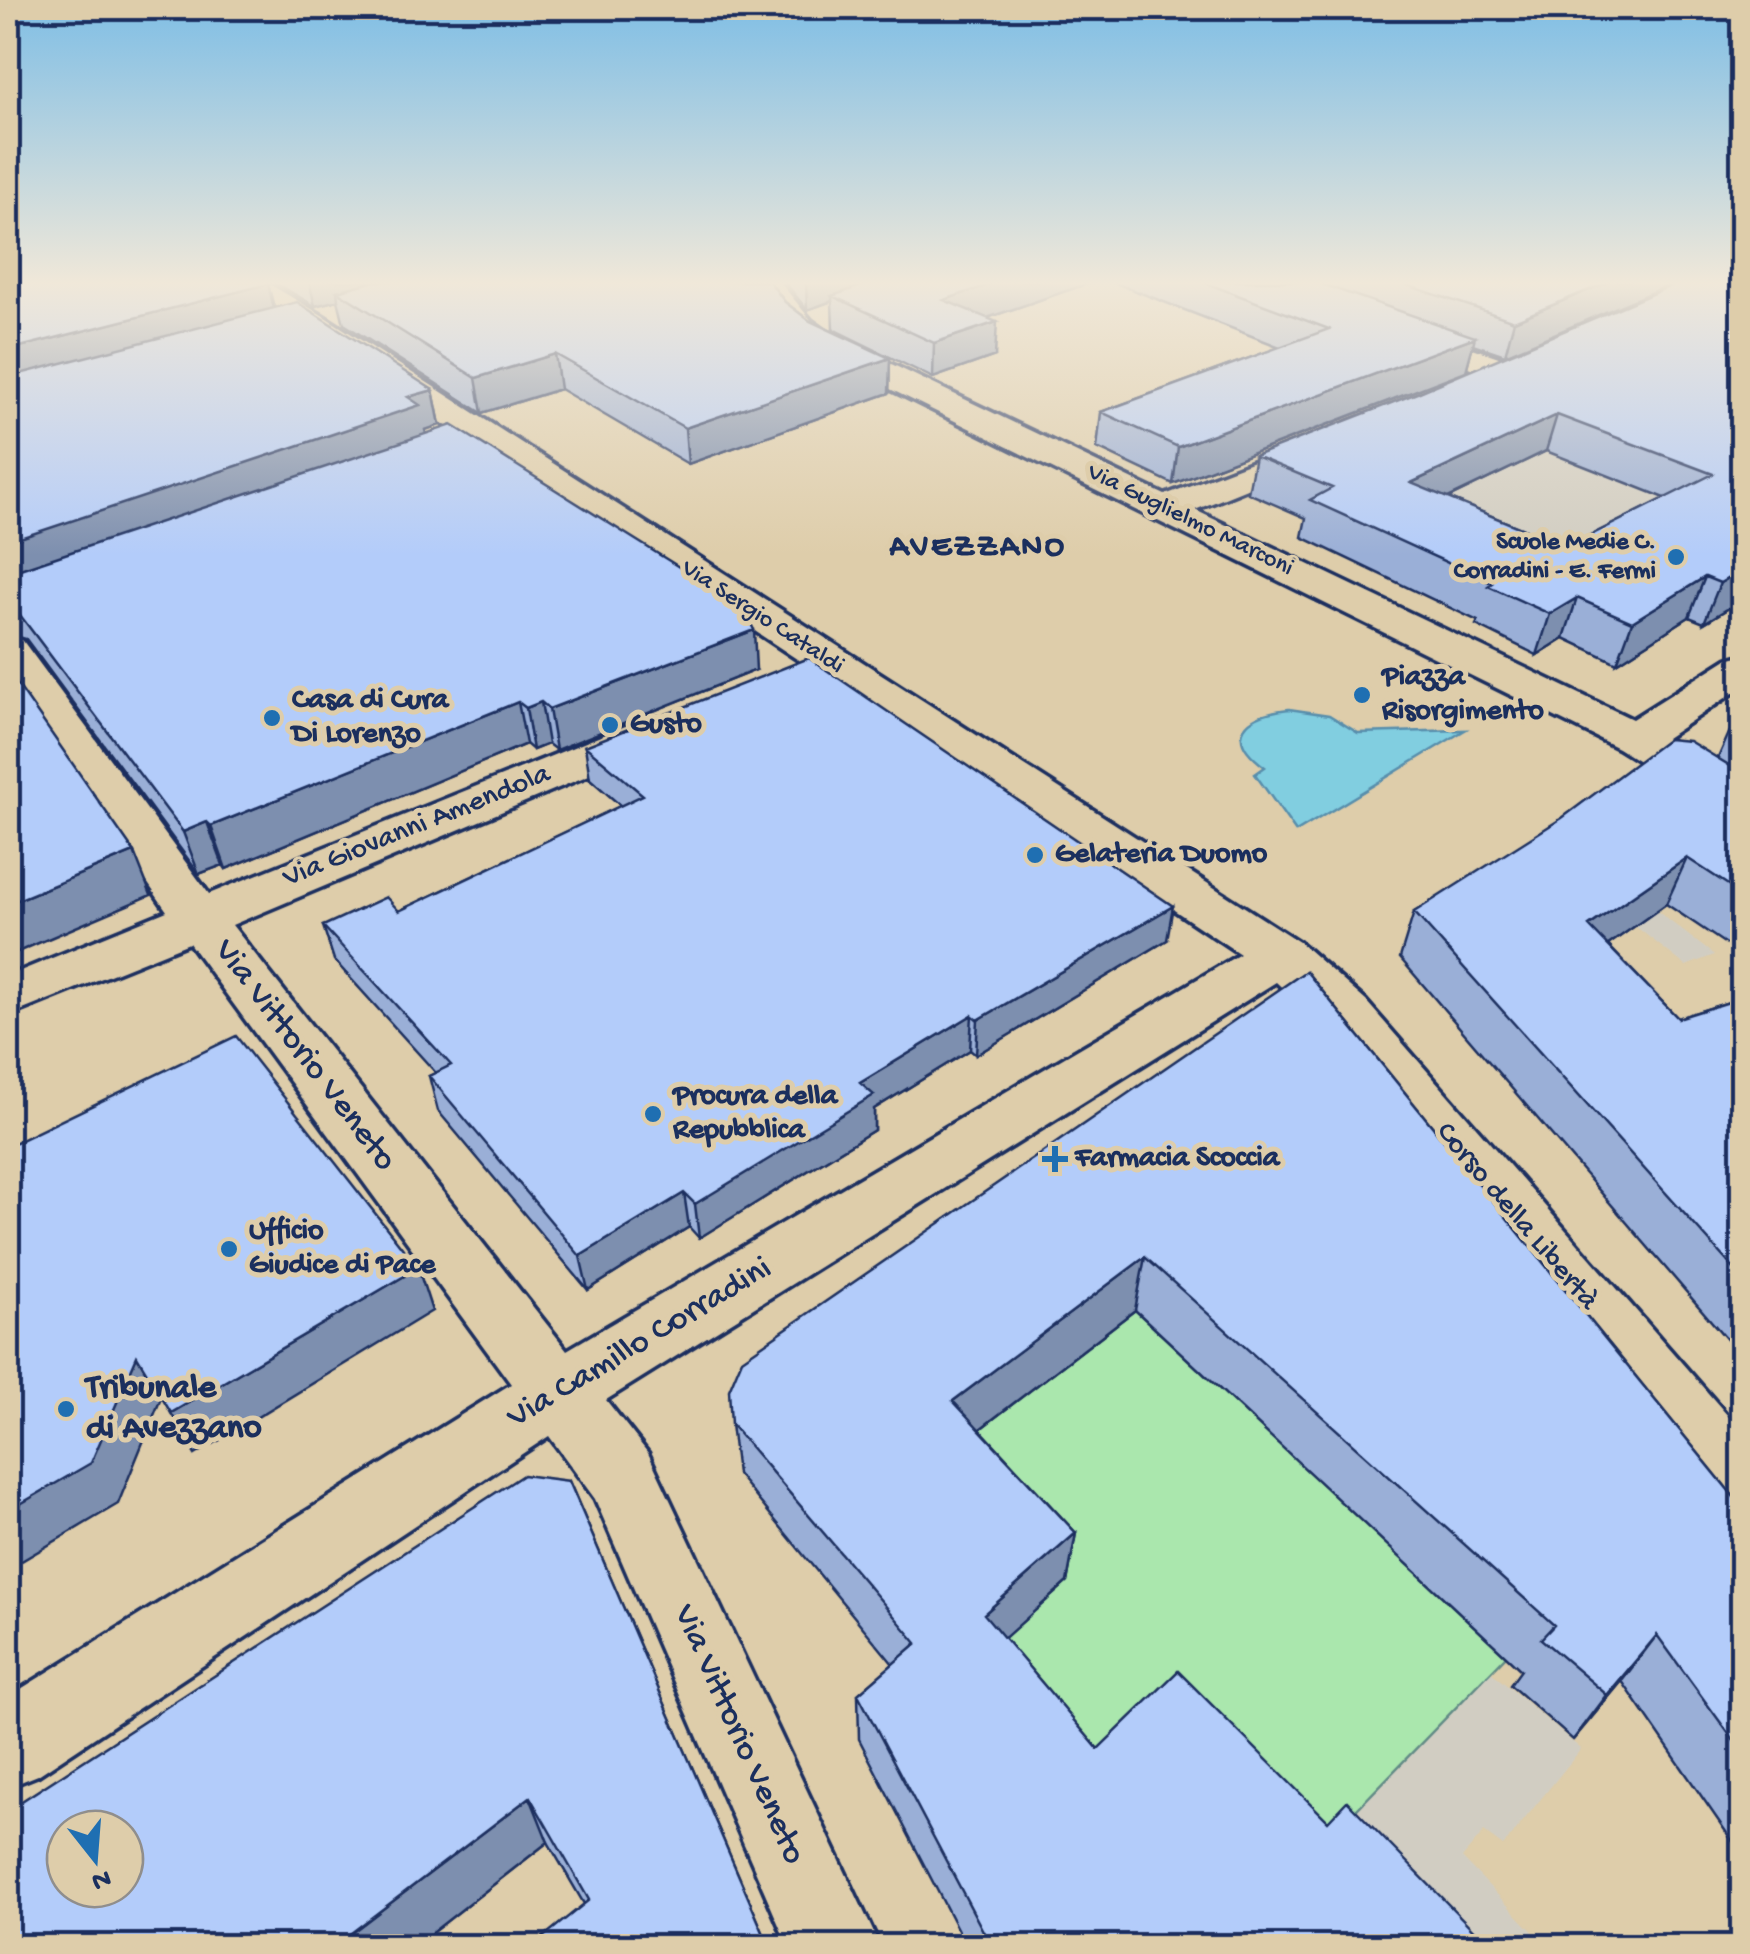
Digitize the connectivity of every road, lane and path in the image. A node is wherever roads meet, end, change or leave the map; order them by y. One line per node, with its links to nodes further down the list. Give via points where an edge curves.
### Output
1 (376, 372): 8 (street, Via Sergio Cataldi, via 467,444)
2 (883, 372): 6 (street, Via Guglielmo Marconi)
3 (1501, 372): 4 (street)
4 (1469, 386)
5 (1359, 432): 6 (street)
6 (1166, 508): 12 (street, Via Guglielmo Marconi)
7 (8, 650): 14 (street, Via Vittorio Veneto)
8 (828, 660): 10 (street); 15 (street, Via Sergio Cataldi)
9 (1742, 668): 12 (street)
10 (778, 680)
11 (689, 716): 14 (street, Via Giovanni Amendola)
12 (1634, 738): 13 (street, Via Guglielmo Marconi)
13 (1742, 805)
14 (197, 916): 16 (street, Via Giovanni Amendola); 17 (street, Via Vittorio Veneto)
15 (1280, 955): 17 (street, Via Camillo Corradini); 18 (street, Corso della Libertà, via 1346,1015)
16 (8, 996)
17 (558, 1392): 19 (street, Via Camillo Corradini); 20 (street, Via Vittorio Veneto, via 622,1477)
18 (1733, 1460)
19 (8, 1745)
20 (834, 1946)

